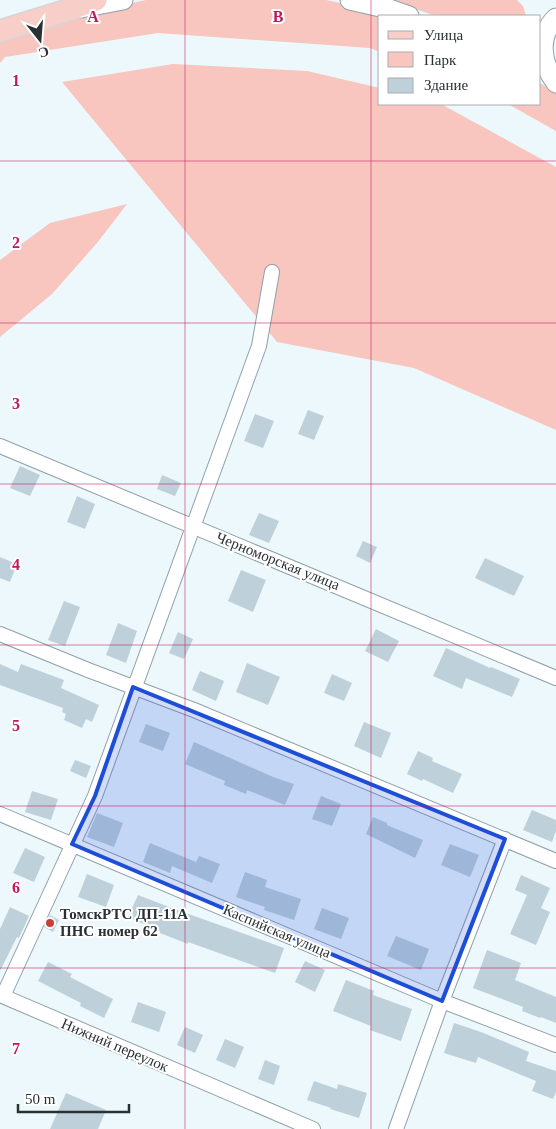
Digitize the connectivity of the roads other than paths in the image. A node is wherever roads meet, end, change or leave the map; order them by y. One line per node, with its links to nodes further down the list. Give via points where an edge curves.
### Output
1 (96, 0): 4 (main road)
2 (122, 0): 4 (main road)
3 (350, 0): 5 (main road)
4 (65, 12): 7 (main road)
5 (406, 15)
6 (556, 18): 9 (main road, via 549,24 542,52)
7 (0, 30)
8 (541, 79): 10 (main road)
9 (556, 83)
10 (556, 87)
11 (272, 272): 13 (street, via 259,346)
12 (0, 446): 13 (street, Черноморская улица)
13 (194, 527): 15 (street, Черноморская улица); 16 (street)
14 (0, 634): 16 (street)
15 (556, 678)
16 (133, 687): 18 (street); 19 (street, via 94,796)
17 (0, 814): 19 (street, Каспийская улица)
18 (505, 839): 20 (street); 22 (street)
19 (72, 844): 21 (street); 22 (street, Каспийская улица)
20 (556, 860)
21 (1, 996): 24 (street, Нижний переулок)
22 (442, 1001): 23 (street, Каспийская улица); 25 (street)
23 (556, 1045)
24 (314, 1129)
25 (396, 1129)

